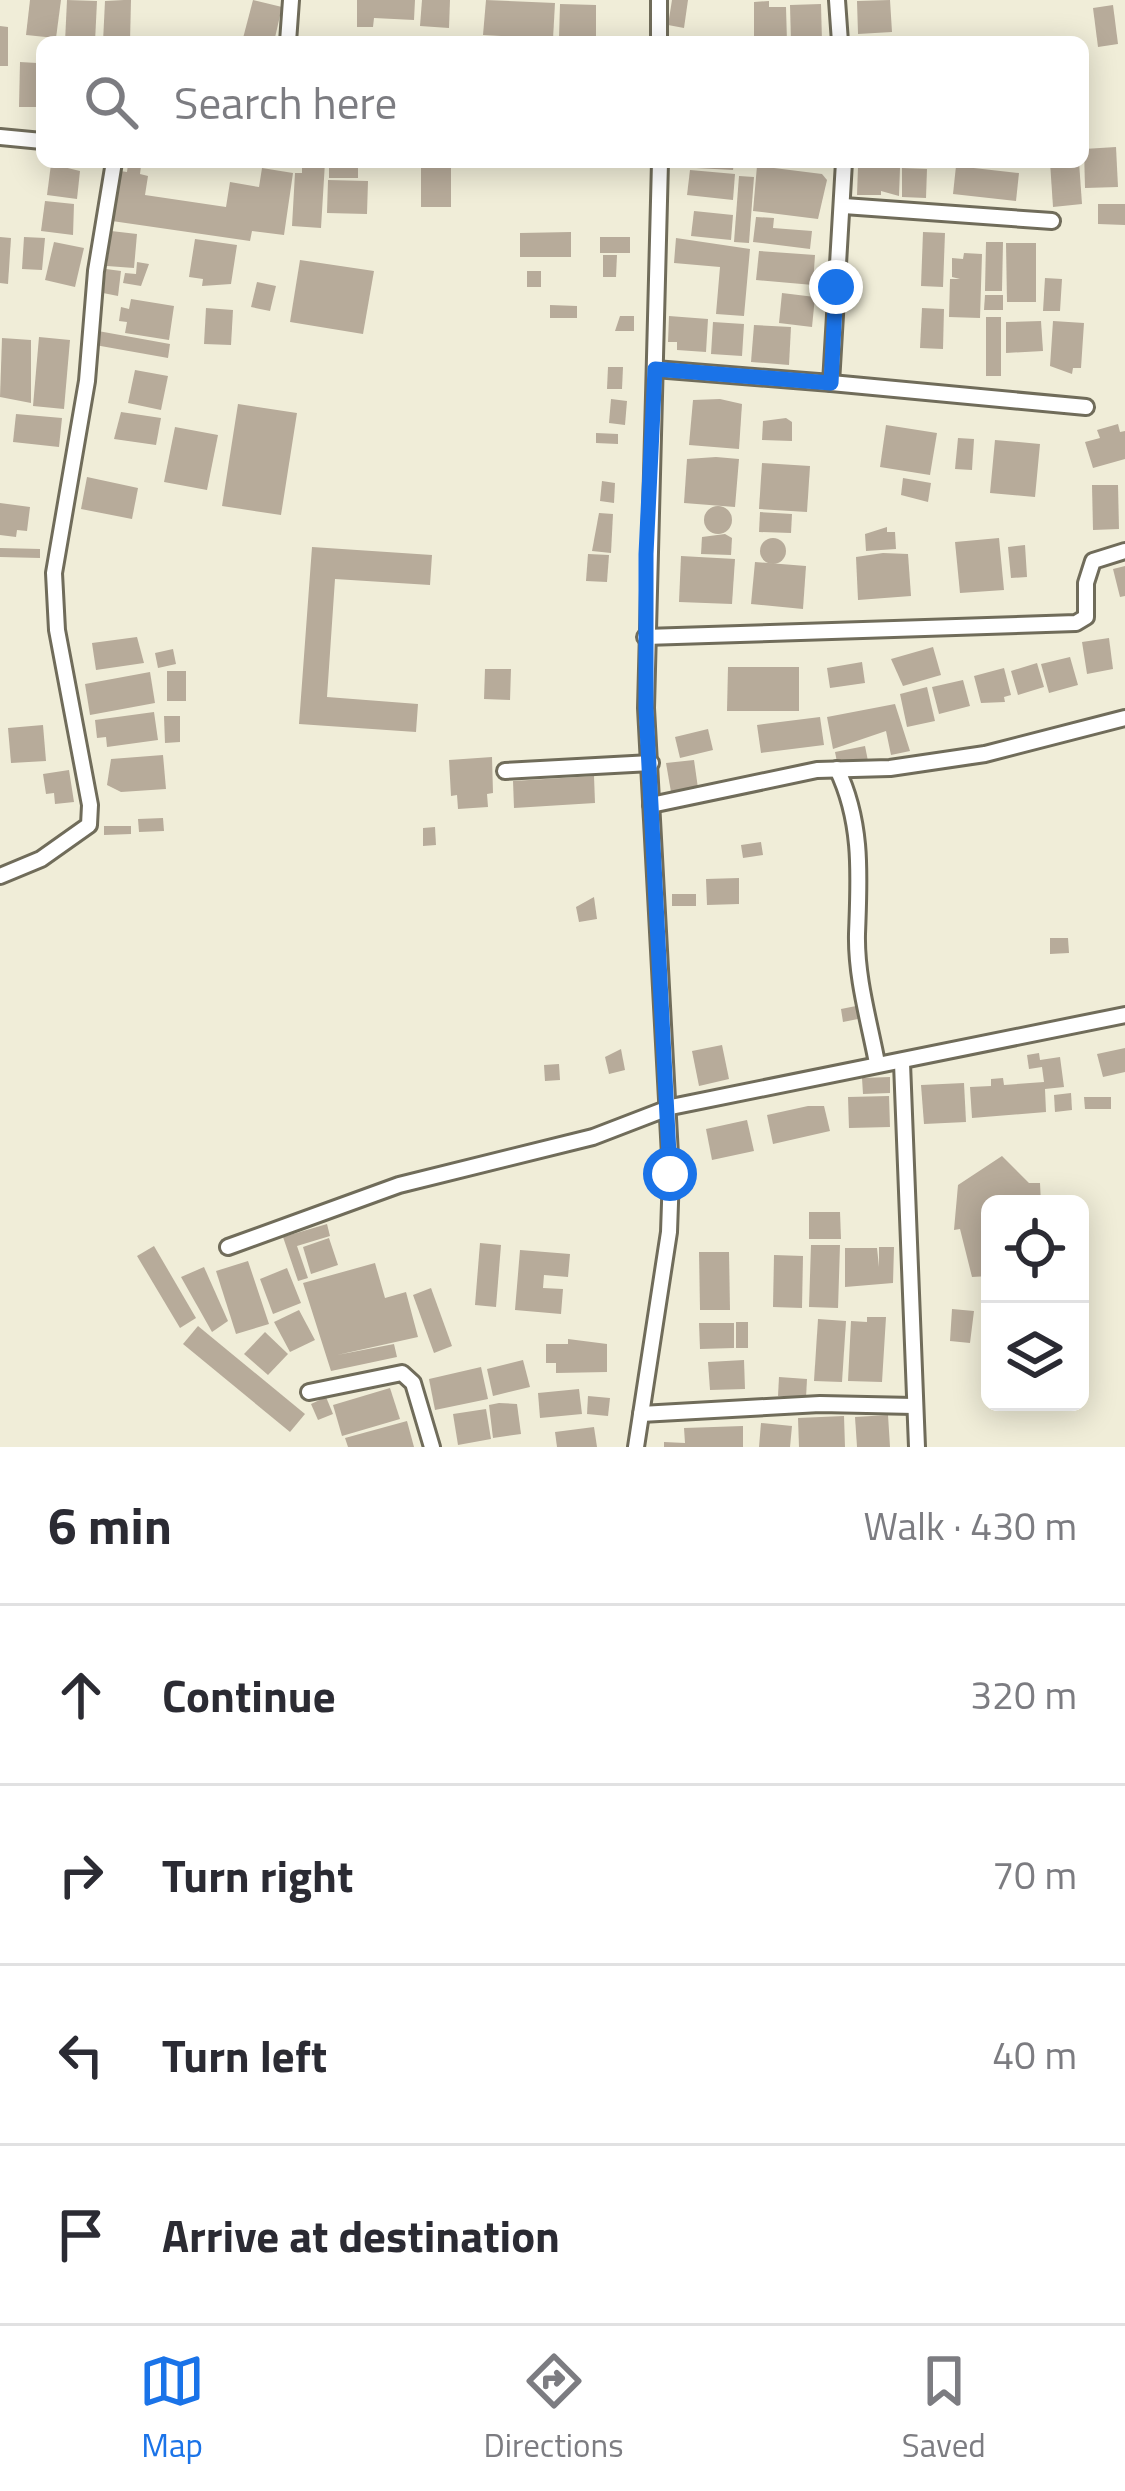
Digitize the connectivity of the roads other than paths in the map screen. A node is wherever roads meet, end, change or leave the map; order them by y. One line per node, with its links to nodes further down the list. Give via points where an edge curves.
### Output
1 (291, 0): 4 (street)
2 (659, 0): 5 (street)
3 (837, 0): 6 (street)
4 (288, 36)
5 (659, 36)
6 (840, 36)
7 (0, 137): 8 (street)
8 (36, 140)
9 (113, 168): 24 (street, via 54,573 89,825 41,860)
10 (660, 168): 14 (street)
11 (844, 168): 12 (street)
12 (844, 206): 13 (street); 15 (street)
13 (1052, 221)
14 (655, 369): 15 (street); 18 (street)
15 (831, 383): 16 (street)
16 (1086, 407)
17 (1125, 551): 18 (street, via 1094,561 1086,617 1076,623)
18 (645, 637): 20 (street)
19 (1125, 718): 21 (street, via 985,754)
20 (651, 764): 22 (street); 23 (street)
21 (837, 769): 23 (street); 26 (street, via 860,862 860,976)
22 (505, 771)
23 (651, 806): 28 (street)
24 (0, 876)
25 (1125, 1015): 27 (street)
26 (877, 1063): 27 (street); 28 (street)
27 (902, 1063): 31 (street)
28 (671, 1107): 29 (street, via 593,1137 399,1186); 32 (street, via 669,1232)
29 (228, 1247)
30 (309, 1391): 33 (street, via 402,1372 413,1383)
31 (914, 1406): 32 (street); 35 (street)
32 (641, 1414): 34 (street)
33 (432, 1447)
34 (636, 1447)
35 (916, 1447)

